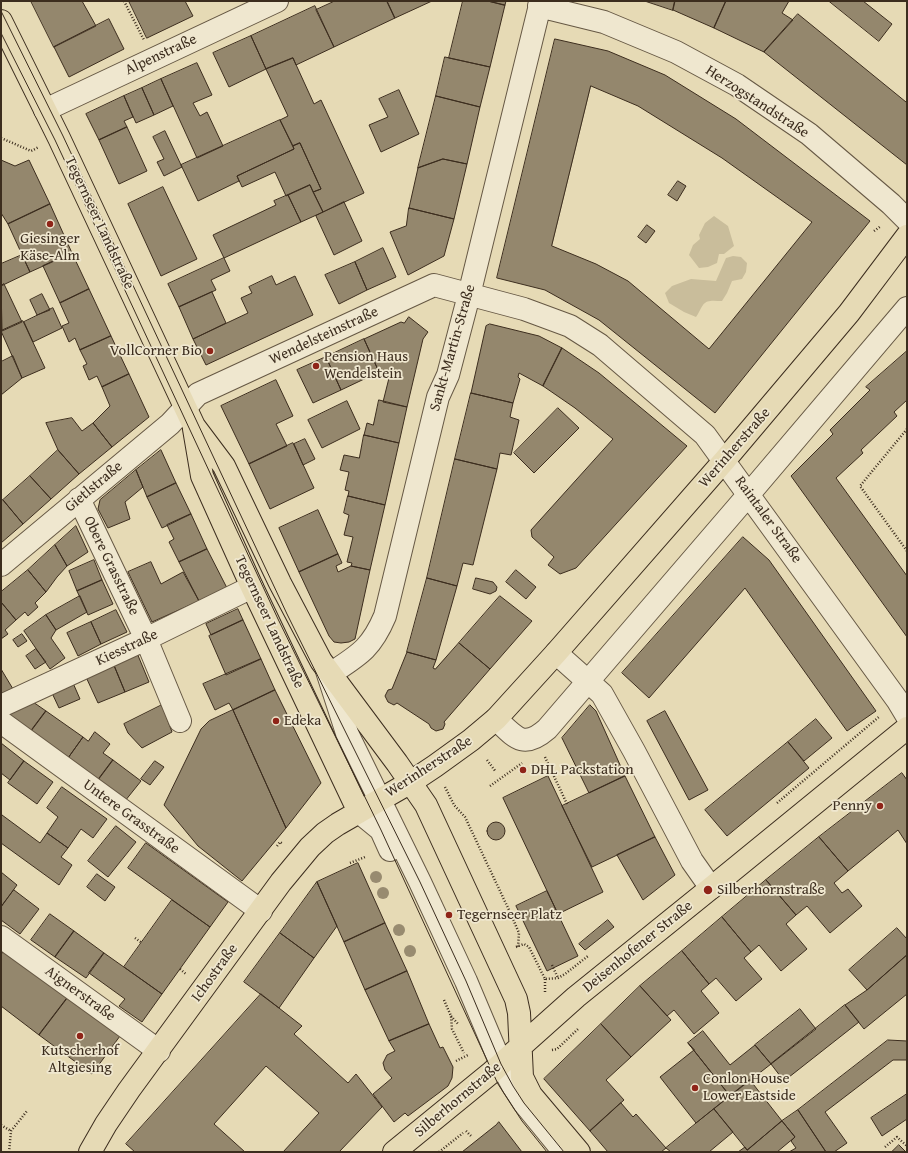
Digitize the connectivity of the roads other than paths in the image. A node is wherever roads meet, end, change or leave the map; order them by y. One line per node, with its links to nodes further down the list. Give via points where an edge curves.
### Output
1 (277, 1): 4 (street, Alpenstraße)
2 (540, 3): 5 (street, Herzogstandstraße, via 604,22 676,52 737,85 809,134); 7 (street, Sankt-Martin-Straße)
3 (2, 24): 4 (main road, Tegernseer Landstraße)
4 (45, 110): 9 (main road, Tegernseer Landstraße)
5 (907, 220)
6 (907, 236): 10 (main road, Werinherstraße, via 849,313)
7 (469, 295): 9 (street, Wendelsteinstraße, via 434,285 198,394); 10 (street, Raintaler Straße, via 524,309 570,326 600,345 705,435); 17 (street, Sankt-Martin-Straße, via 448,375 438,397 385,616 369,646 357,656)
8 (907, 308): 11 (street)
9 (190, 417): 12 (street, Gietlstraße, via 170,424); 14 (main road, Tegernseer Landstraße, via 202,476); 17 (main road, Tegernseer Landstraße, via 224,466 309,641)
10 (724, 461): 11 (street, Raintaler Straße); 16 (main road, Werinherstraße)
11 (749, 494): 18 (street); 20 (street, Raintaler Straße)
12 (79, 499): 13 (street, Gietlstraße); 15 (street, Obere Grasstraße)
13 (1, 565)
14 (252, 586): 15 (street, Kiesstraße); 27 (main road, Tegernseer Landstraße)
15 (146, 639): 19 (street, Kiesstraße); 22 (street, Obere Grasstraße)
16 (556, 653): 18 (street); 21 (main road, Werinherstraße)
17 (328, 672): 25 (main road, Tegernseer Landstraße); 26 (street, via 347,732)
18 (588, 682): 21 (street, via 547,729 529,741 517,739); 28 (street, via 602,694 692,860)
19 (1, 706)
20 (907, 716)
21 (496, 719): 25 (main road, Werinherstraße)
22 (180, 721)
23 (1, 722): 29 (street, Untere Grasstraße)
24 (907, 728): 28 (main road, Deisenhofener Straße)
25 (411, 782): 26 (main road, Werinherstraße); 31 (main road, via 426,805 516,999)
26 (380, 800): 27 (main road, Werinherstraße); 33 (street, via 466,981)
27 (359, 812): 29 (main road, Ichostraße, via 330,830 310,847); 33 (street, via 381,830)
28 (711, 888): 31 (main road, Deisenhofener Straße, via 576,997)
29 (261, 911): 32 (main road, Ichostraße)
30 (1, 937): 32 (street, Aignerstraße)
31 (521, 1046): 33 (main road, Silberhornstraße); 38 (main road, via 522,1077 531,1096)
32 (159, 1050): 34 (main road, Ichostraße, via 106,1124)
33 (497, 1068): 35 (main road, Silberhornstraße); 36 (street, via 498,1084 512,1108); 37 (street)
34 (90, 1152)
35 (394, 1152)
36 (547, 1152)
37 (564, 1152)
38 (579, 1152)

